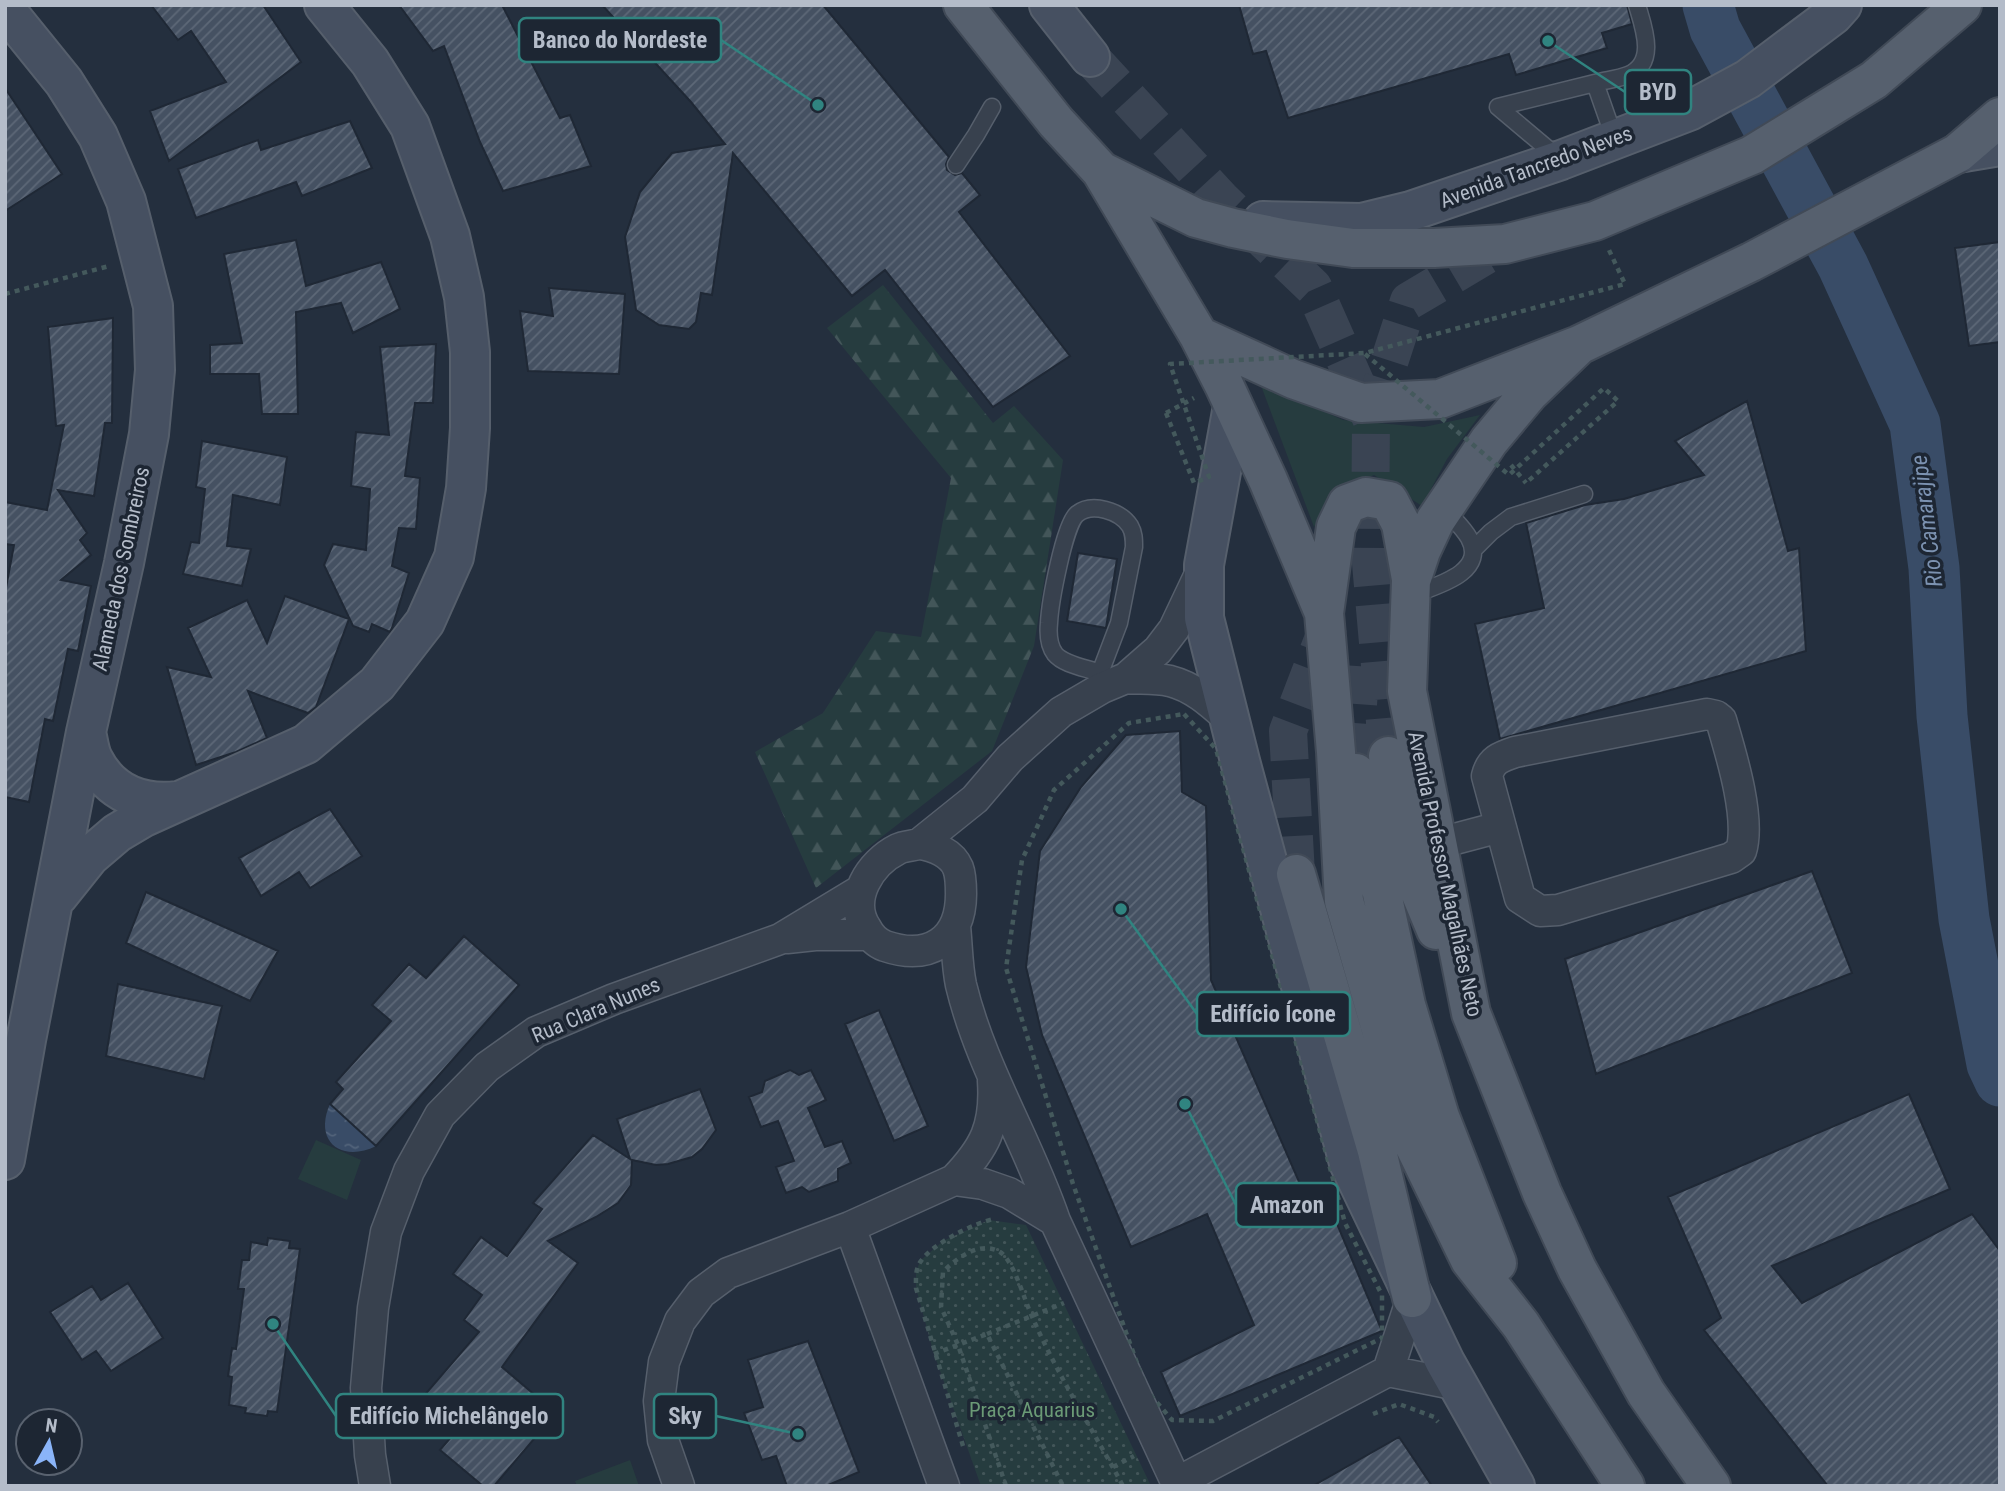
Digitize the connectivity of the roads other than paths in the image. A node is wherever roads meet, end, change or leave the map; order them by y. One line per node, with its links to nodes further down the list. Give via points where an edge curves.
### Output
1 (324, 5): 34 (street, via 370,62 410,126 450,236 470,352 466,488 454,557 425,622 377,684 306,744)
2 (963, 5): 19 (main road, Avenida Tancredo Neves)
3 (1049, 5): 10 (street)
4 (1637, 5): 11 (lane, via 1647,41 1644,59 1631,74)
5 (1919, 5): 9 (main road)
6 (1962, 5): 9 (main road, Avenida Tancredo Neves)
7 (5, 9): 32 (street, Alameda dos Sombreiros, via 64,82 98,136 126,201 153,306 155,370 149,434)
8 (1837, 10): 14 (street, Avenida Tancredo Neves, via 1748,79 1689,111)
9 (1903, 56): 20 (main road, Avenida Tancredo Neves, via 1874,80 1752,155 1595,220 1505,244 1353,248 1287,239)
10 (1090, 57)
11 (1595, 83): 14 (lane); 16 (lane, via 1498,107)
12 (992, 107): 18 (lane)
13 (2000, 117): 17 (main road)
14 (1615, 140): 16 (street, Avenida Tancredo Neves)
15 (2000, 146): 17 (street)
16 (1560, 160): 20 (street, Avenida Tancredo Neves, via 1412,211 1362,223)
17 (1946, 160): 22 (main road)
18 (956, 166)
19 (1101, 171): 20 (main road, Avenida Tancredo Neves); 21 (main road)
20 (1196, 218)
21 (1199, 336): 22 (main road, via 1293,379 1361,403 1440,399); 23 (main road)
22 (1579, 345): 25 (main road, Avenida Professor Magalhães Neto, via 1529,393 1489,441)
23 (1233, 406): 27 (street); 29 (main road)
24 (1584, 494): 26 (lane, via 1511,517)
25 (1444, 508): 26 (lane, via 1469,537); 28 (main road, Avenida Professor Magalhães Neto, via 1421,551)
26 (1473, 550): 28 (lane, via 1464,571 1448,581)
27 (1204, 565): 30 (street, via 1174,629 1158,650); 31 (street, via 1204,618)
28 (1410, 588): 29 (main road, via 1401,524 1389,501 1366,497 1347,504 1336,527); 37 (main road, Avenida Professor Magalhães Neto, via 1407,691)
29 (1324, 613): 55 (main road, via 1344,901 1415,1147 1471,1260)
30 (1109, 680): 30 (lane, via 1134,534 1120,516 1086,509 1075,515 1062,550 1050,640 1062,660); 31 (street, via 1169,681 1188,687); 33 (street, via 1039,730)
31 (1230, 720): 54 (street, via 1349,1163)
32 (86, 732): 34 (street, via 92,758 118,788 156,803); 41 (street, Alameda dos Sombreiros)
33 (975, 799): 36 (street); 38 (street)
34 (182, 801): 41 (street, via 117,833 90,856)
35 (1500, 827): 35 (street, via 1520,898 1540,911 1558,910 1731,858 1741,851 1745,828 1721,720 1707,714 1496,759 1487,776); 37 (street)
36 (919, 844): 38 (street, via 934,846); 40 (street, via 899,849 882,861)
37 (1436, 844): 47 (main road, Avenida Professor Magalhães Neto)
38 (957, 866): 42 (street, via 961,905)
39 (1296, 874): 54 (main road, via 1377,1151)
40 (861, 890): 43 (street, via 861,922); 44 (street, Rua Clara Nunes)
41 (55, 900): 48 (street, Alameda dos Sombreiros)
42 (956, 926): 45 (street, via 947,939); 46 (street)
43 (870, 935): 44 (street, Rua Clara Nunes); 45 (street, via 881,944)
44 (780, 939): 59 (street, Rua Clara Nunes, via 536,1032 487,1067 440,1115 409,1171 386,1232 366,1388)
45 (913, 951): 46 (street)
46 (961, 984): 49 (street)
47 (1471, 1013): 55 (main road, via 1415,880 1371,758 1409,1017 1440,1117); 64 (main road, Avenida Professor Magalhães Neto, via 1577,1269 1646,1393)
48 (16, 1038): 50 (street, Alameda dos Sombreiros)
49 (992, 1077): 51 (street, via 995,1105 989,1132 976,1157); 52 (street)
50 (5, 1160)
51 (954, 1180): 52 (street, via 1009,1193); 53 (street)
52 (1055, 1221): 58 (street)
53 (850, 1227): 60 (street, via 728,1273 701,1293 680,1321 664,1362 659,1401 663,1440); 61 (street)
54 (1412, 1298): 56 (street); 57 (street)
55 (1521, 1325): 63 (main road)
56 (1388, 1371): 57 (street); 58 (street)
57 (1458, 1385): 62 (street)
58 (1177, 1484)
59 (375, 1486)
60 (679, 1486)
61 (944, 1486)
62 (1515, 1486)
63 (1625, 1486)
64 (1711, 1486)

